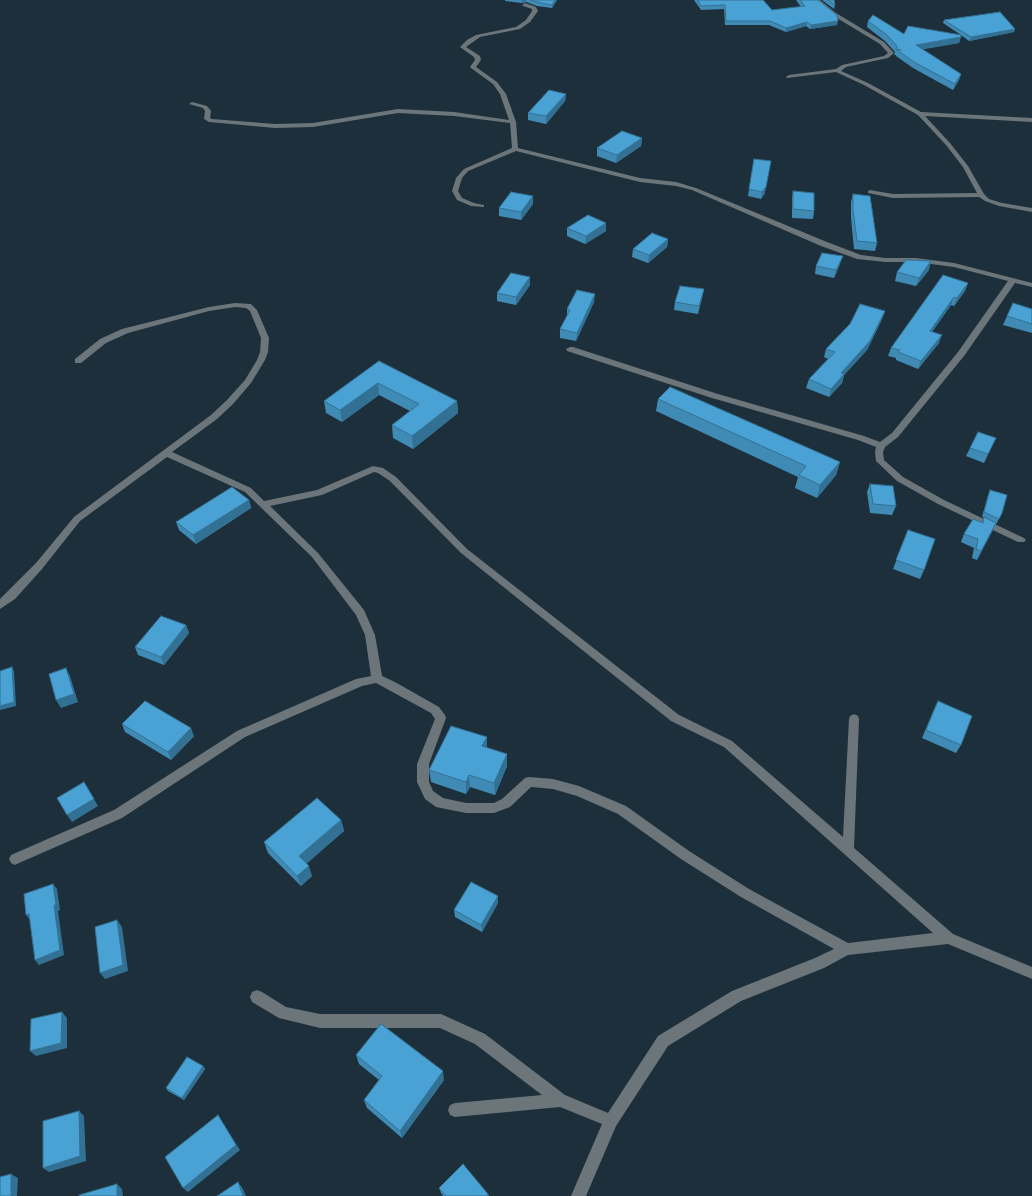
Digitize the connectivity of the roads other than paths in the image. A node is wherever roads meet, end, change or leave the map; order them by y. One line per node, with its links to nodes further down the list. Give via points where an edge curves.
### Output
1 (818, 0): 3 (street, via 834,14 882,43 891,53 886,58 844,66)
2 (525, 5): 8 (street, via 534,8 535,11 528,22 518,28 478,36 464,47 477,56 478,60 473,67 495,83 503,94)
3 (838, 70): 4 (street); 6 (street)
4 (789, 77)
5 (192, 104): 8 (street, via 204,107 208,111 207,119 211,121 274,126 313,125 398,111 454,114)
6 (920, 114): 7 (street); 11 (street, via 966,167)
7 (1032, 120)
8 (513, 122): 9 (street)
9 (515, 148): 12 (street, via 466,170 459,178 455,191 459,199); 14 (street, via 640,180 694,189 860,257 954,265)
10 (870, 192): 11 (street, via 892,196)
11 (981, 195): 13 (street, via 1001,205)
12 (482, 206)
13 (1032, 210)
14 (1013, 280): 15 (street); 18 (street, via 961,354 895,436)
15 (1032, 286)
16 (570, 349): 18 (street)
17 (78, 361): 19 (street, via 103,341 125,330 228,306 248,306 253,310 265,338 264,352 248,381 214,417)
18 (881, 446): 21 (street, via 880,461 900,479 941,502)
19 (166, 453): 20 (street, via 248,490); 22 (street, via 77,519 39,566)
20 (263, 504): 23 (street, via 315,555 360,613 370,635); 25 (street, via 319,493 373,469 380,470 393,478 464,551 675,718 728,744)
21 (1021, 540)
22 (0, 605)
23 (377, 679): 26 (street, via 360,682 241,734 118,814); 28 (street, via 435,710 441,718 423,764 423,782 429,795 440,803 466,808 494,808 506,803 530,782 553,784 579,791 622,810 685,855 745,893)
24 (854, 719): 25 (street)
25 (848, 850): 27 (street)
26 (15, 859)
27 (948, 938): 28 (street); 29 (street)
28 (847, 949): 33 (street, via 820,963 737,996 663,1041)
29 (1032, 973)
30 (257, 997): 31 (street, via 284,1013 320,1021 441,1021 480,1039)
31 (560, 1100): 32 (street); 33 (street)
32 (455, 1110)
33 (611, 1121): 34 (street)
34 (578, 1196)

